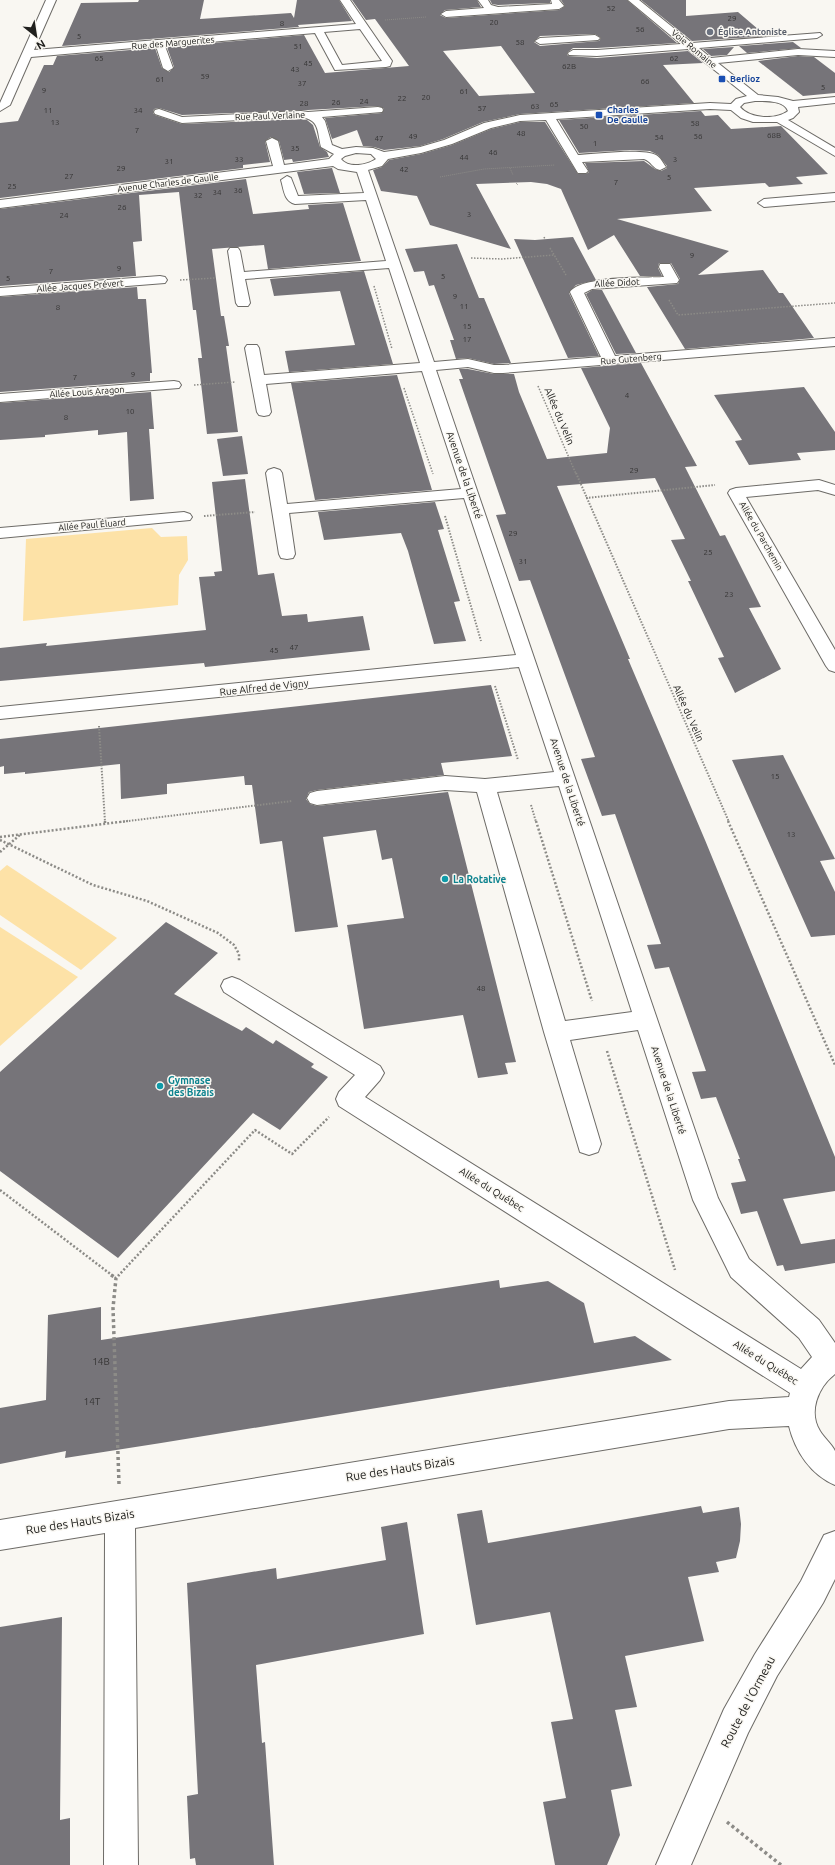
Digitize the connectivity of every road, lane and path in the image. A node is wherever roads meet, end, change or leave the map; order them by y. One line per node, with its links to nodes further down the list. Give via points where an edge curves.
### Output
1 (52, 0): 18 (street)
2 (346, 0): 8 (street)
3 (482, 0): 6 (street)
4 (634, 0): 10 (street, Voie Romaine)
5 (555, 1): 6 (street, via 559,6)
6 (493, 10): 7 (street)
7 (446, 14): 8 (path)
8 (362, 24): 9 (street, Rue des Marguerites); 22 (street, via 387,61 386,64)
9 (318, 30): 15 (street, Rue des Marguerites); 22 (street)
10 (675, 33): 11 (street); 16 (street, Voie Romaine)
11 (660, 34)
12 (817, 35): 16 (street)
13 (608, 37): 14 (street)
14 (540, 41)
15 (160, 44): 18 (street, Rue des Marguerites); 21 (street)
16 (691, 46): 17 (street); 20 (street, Voie Romaine)
17 (573, 53)
18 (27, 54): 28 (street, via 5,105)
19 (835, 54): 20 (street, via 786,53)
20 (710, 61): 24 (street, Voie Romaine)
21 (168, 68)
22 (339, 68): 23 (street)
23 (328, 69)
24 (755, 98): 26 (street, via 775,99); 27 (street, via 740,101)
25 (835, 100): 26 (street)
26 (790, 105): 34 (street, via 794,108 792,115)
27 (734, 107): 32 (street, Avenue Charles de Gaulle, via 710,106); 34 (street, via 749,117)
28 (0, 108)
29 (378, 110): 31 (street)
30 (159, 112): 33 (street, Rue Paul Verlaine)
31 (309, 115): 33 (street, Rue Paul Verlaine); 39 (street, Rue Paul Verlaine, via 320,121 327,147)
32 (549, 116): 38 (street, Avenue Charles de Gaulle, via 500,121 430,148); 40 (street)
33 (176, 119): 35 (street, Rue Paul Verlaine)
34 (779, 119): 37 (street)
35 (162, 124)
36 (272, 141): 43 (street)
37 (835, 153)
38 (382, 156): 39 (street, Avenue Charles de Gaulle, via 373,151 362,150); 44 (street, Avenue Charles de Gaulle, via 379,164)
39 (338, 157): 43 (street, Avenue Charles de Gaulle); 44 (street, Avenue Charles de Gaulle, via 344,167)
40 (578, 165): 41 (street, via 646,155 653,158); 42 (path)
41 (660, 167)
42 (510, 168): 45 (path); 46 (path)
43 (279, 169): 53 (street, Avenue Charles de Gaulle)
44 (362, 169): 50 (street, Avenue de la Liberté)
45 (513, 175)
46 (440, 178)
47 (287, 180): 50 (street, via 292,198 299,201)
48 (516, 183): 49 (path)
49 (518, 185)
50 (371, 196): 60 (street, Avenue de la Liberté)
51 (835, 197): 52 (street)
52 (764, 203)
53 (0, 204)
54 (544, 237): 55 (path)
55 (545, 239)
56 (550, 248): 58 (path)
57 (234, 251): 63 (street)
58 (554, 254): 59 (path); 66 (path, via 563,271)
59 (471, 258)
60 (393, 264): 61 (street); 73 (street, Avenue de la Liberté)
61 (368, 266): 63 (street); 75 (path)
62 (665, 267): 65 (street, Allée Didot, via 672,280)
63 (239, 276): 64 (path); 68 (street)
64 (160, 280): 67 (street, Allée Jacques Prévert)
65 (657, 281): 66 (street, Allée Didot, via 590,285); 69 (path, via 678,315)
66 (580, 289): 72 (street, Allée Didot, via 577,292 578,297)
67 (0, 292)
68 (244, 302)
69 (835, 303)
70 (835, 342): 72 (street, Rue Gutenberg)
71 (252, 348): 76 (street)
72 (610, 360): 74 (street, Rue Gutenberg)
73 (427, 366): 74 (street, Rue Gutenberg, via 468,363 494,369); 75 (street, Rue Gutenberg); 82 (street, Avenue de la Liberté)
74 (530, 367): 85 (path, Allée du Velin)
75 (398, 368): 76 (street, Rue Gutenberg); 84 (path)
76 (258, 380): 77 (path); 79 (street)
77 (174, 386): 78 (street, Allée Louis Aragon)
78 (0, 398)
79 (264, 412)
80 (274, 473): 86 (street)
81 (835, 490): 83 (street, Allée du Parchemin, via 818,485)
82 (471, 493): 84 (street); 90 (street, Avenue de la Liberté)
83 (736, 493): 85 (path, via 724,484); 92 (street, Allée du Parchemin)
84 (439, 496): 86 (street); 91 (path)
85 (586, 498): 109 (path, Allée du Velin)
86 (280, 509): 87 (path); 89 (street)
87 (184, 516): 88 (street, Allée Paul Éluard)
88 (0, 533)
89 (287, 554)
90 (527, 660): 91 (street, Rue Alfred de Vigny); 95 (street, Avenue de la Liberté)
91 (488, 664): 93 (street, Rue Alfred de Vigny); 96 (path)
92 (835, 666)
93 (97, 704): 94 (street, Rue Alfred de Vigny); 99 (path)
94 (0, 713)
95 (566, 778): 96 (street); 106 (street, Avenue de la Liberté)
96 (524, 782): 97 (street); 107 (path)
97 (485, 786): 98 (street, via 445,783); 108 (street)
98 (317, 798): 99 (path)
99 (105, 824): 100 (path)
100 (21, 834): 101 (path); 103 (path)
101 (0, 836)
102 (0, 840): 103 (path)
103 (8, 845): 104 (path); 105 (path, via 93,885 147,901 218,933 234,945 239,954 240,963)
104 (0, 852)
105 (232, 986): 110 (street, via 372,1073)
106 (646, 1020): 107 (street); 115 (street, Avenue de la Liberté, via 706,1200 740,1268 809,1329)
107 (600, 1026): 108 (street); 114 (path)
108 (556, 1032): 111 (street)
109 (835, 1065)
110 (348, 1098): 113 (path, via 292,1154 255,1130); 114 (street, Allée du Québec)
111 (589, 1144)
112 (0, 1190): 113 (path)
113 (116, 1278): 118 (path, via 113,1308)
114 (688, 1313): 116 (street, Allée du Québec)
115 (833, 1361): 116 (street, via 816,1372)
116 (803, 1399): 117 (street, via 804,1430 813,1448 826,1464); 118 (street, Rue des Hauts Bizais, via 729,1415)
117 (835, 1470)
118 (120, 1515): 119 (street, Rue des Hauts Bizais); 122 (street)
119 (0, 1535)
120 (835, 1546): 121 (street, Route de l'Ormeau, via 812,1592 766,1665 736,1721)
121 (700, 1801): 123 (street, Route de l'Ormeau); 124 (path)
122 (121, 1865)
123 (673, 1865)
124 (782, 1865)

